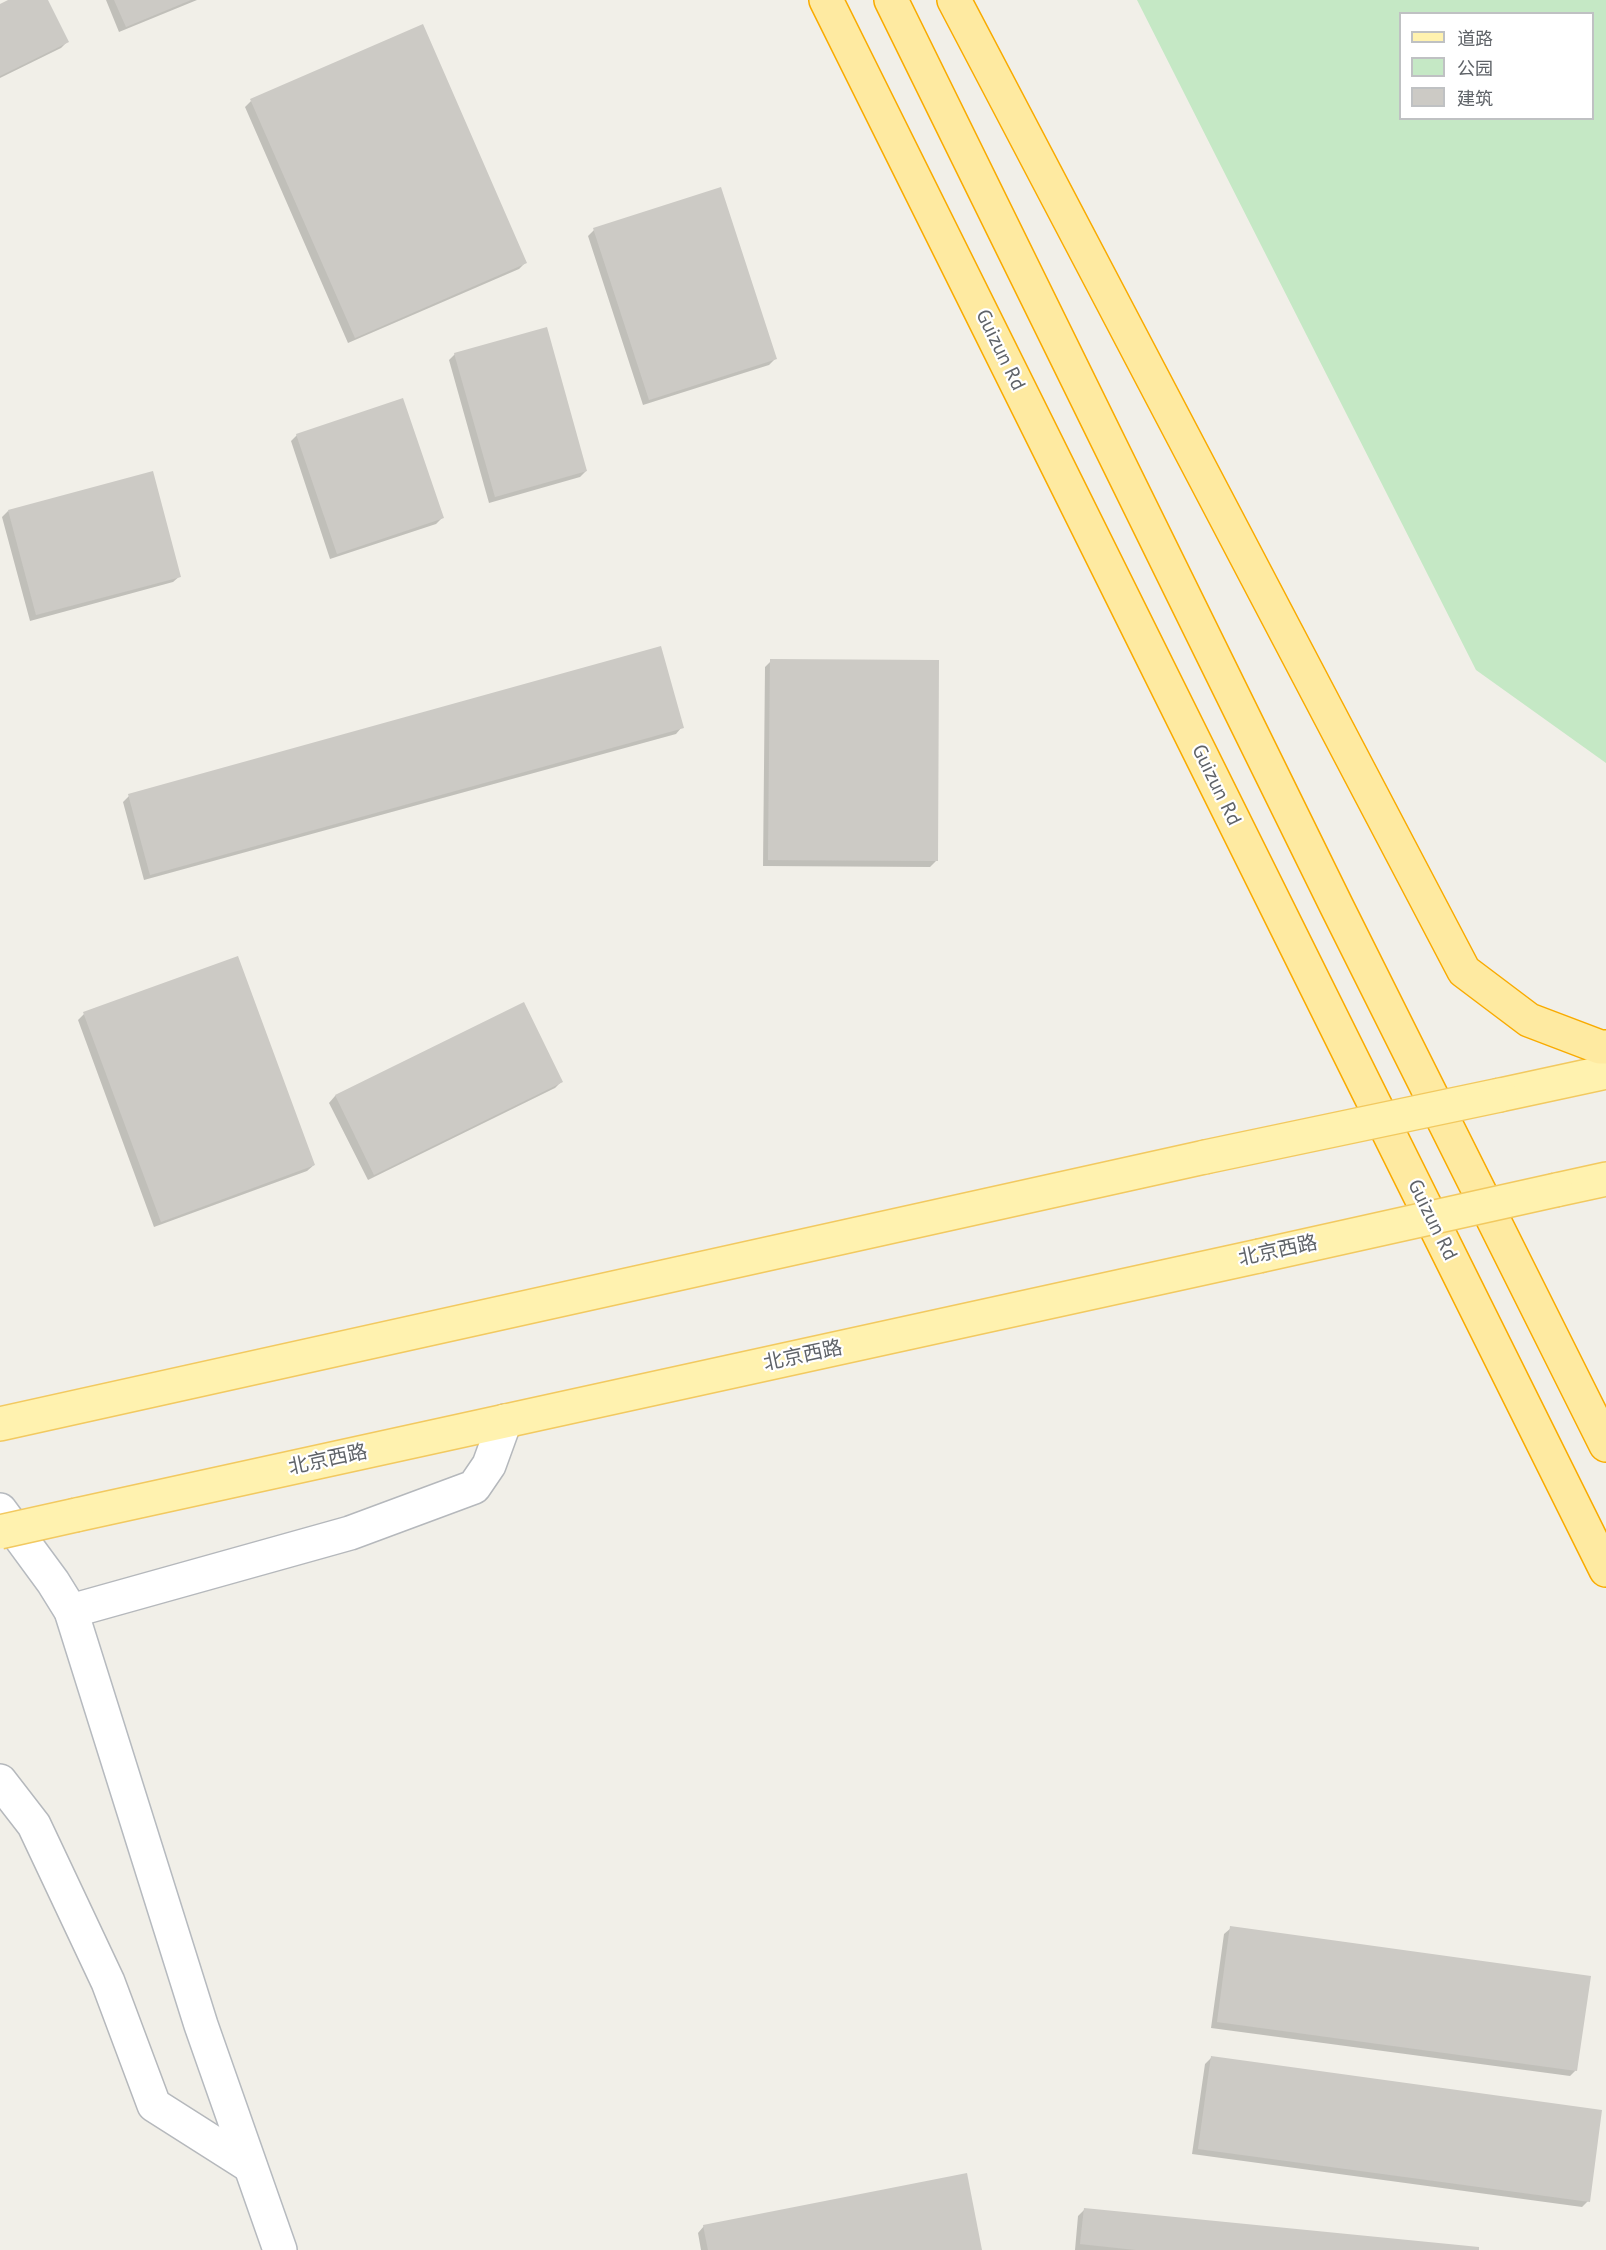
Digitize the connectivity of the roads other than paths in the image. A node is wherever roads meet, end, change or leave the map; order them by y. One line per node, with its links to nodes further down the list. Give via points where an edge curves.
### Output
1 (826, 0): 12 (highway, Guizun Rd)
2 (891, 0): 9 (highway)
3 (954, 0): 4 (highway, via 1464,970 1530,1020)
4 (1606, 1047)
5 (1606, 1072): 8 (main road, bridge)
6 (1606, 1179): 7 (main road, 北京西路, bridge)
7 (505, 1421): 11 (main road, 北京西路, bridge); 13 (street, via 489,1465 474,1488 350,1533)
8 (0, 1424)
9 (1606, 1445)
10 (0, 1510): 13 (street)
11 (0, 1532)
12 (1606, 1570)
13 (71, 1611): 15 (street, via 201,2025)
14 (0, 1781): 15 (street, via 34,1825 108,1982 154,2105)
15 (250, 2166): 16 (street)
16 (280, 2250)

